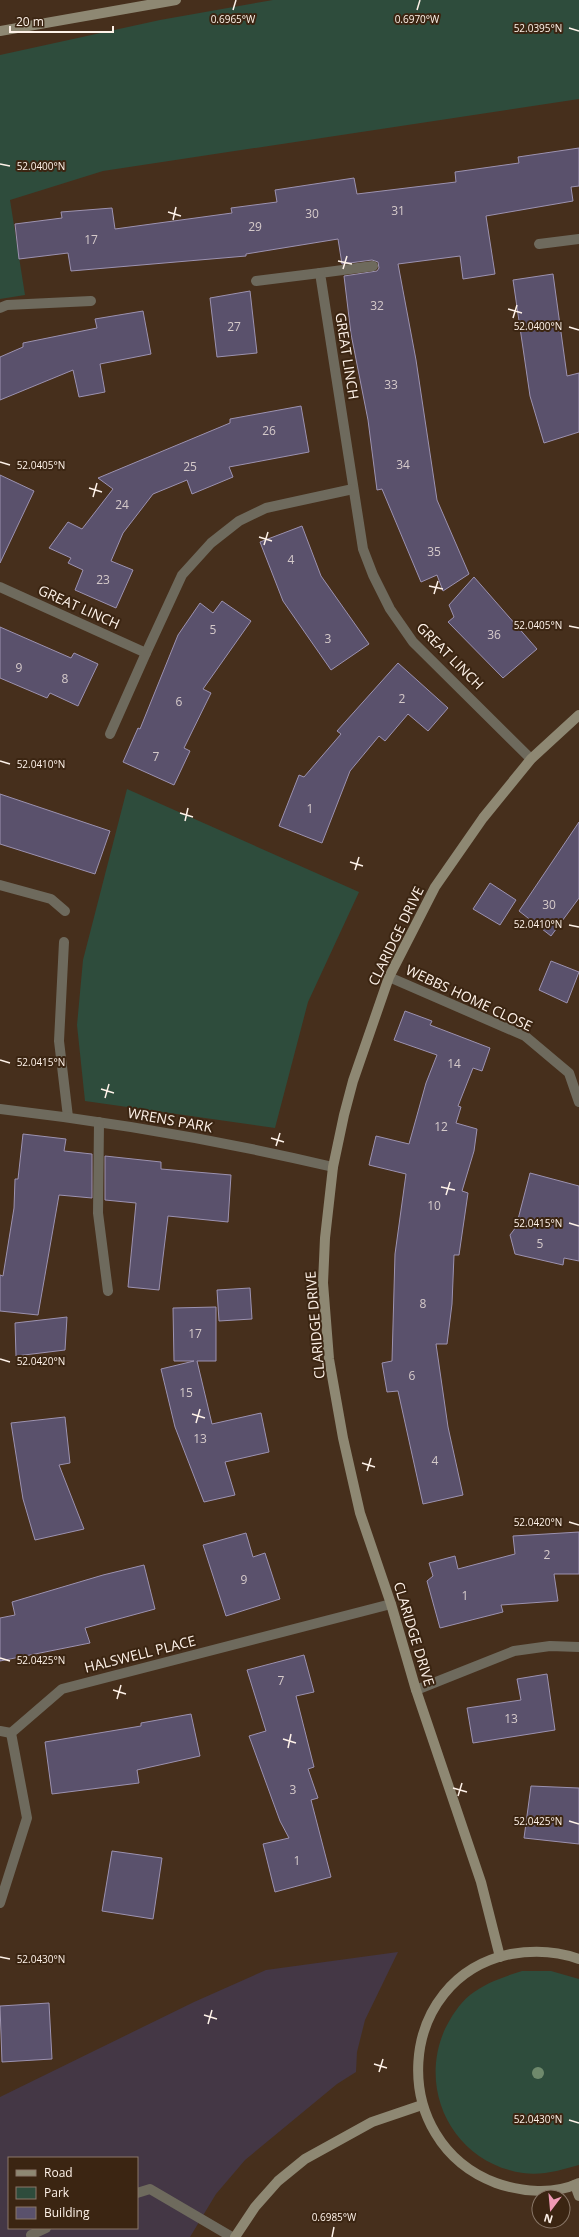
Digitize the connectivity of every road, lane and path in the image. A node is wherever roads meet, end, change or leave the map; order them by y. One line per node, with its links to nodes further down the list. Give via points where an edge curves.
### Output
1 (176, 0): 2 (street)
2 (0, 31)
3 (579, 239): 4 (street)
4 (539, 244)
5 (373, 266): 6 (street)
6 (320, 273): 7 (street); 10 (street, GREAT LINCH)
7 (256, 281)
8 (91, 301): 9 (street, via 7,305)
9 (0, 308)
10 (353, 490): 12 (street, via 266,508 239,521 211,543 182,575); 15 (street, GREAT LINCH, via 363,548 390,609 413,642)
11 (0, 587): 12 (street, GREAT LINCH)
12 (146, 652): 14 (street)
13 (579, 715): 15 (street, CLARIDGE DRIVE)
14 (110, 734)
15 (532, 760): 19 (street, CLARIDGE DRIVE, via 483,818 435,887)
16 (0, 885): 17 (street, via 51,899)
17 (65, 911)
18 (64, 942): 22 (street, via 59,1041)
19 (389, 977): 20 (street, WEBBS HOME CLOSE, via 525,1036 569,1073); 24 (street, CLARIDGE DRIVE, via 353,1081)
20 (579, 1102)
21 (0, 1109): 22 (street, WRENS PARK)
22 (68, 1117): 23 (street, WRENS PARK)
23 (99, 1122): 24 (street, WRENS PARK); 25 (street, via 98,1213)
24 (333, 1167): 26 (street, CLARIDGE DRIVE, via 323,1283 329,1359 360,1512)
25 (108, 1291)
26 (391, 1604): 28 (street, CLARIDGE DRIVE); 30 (street, HALSWELL PLACE, via 62,1689)
27 (579, 1648): 28 (street, via 550,1646 514,1651)
28 (416, 1690): 32 (street, CLARIDGE DRIVE, via 481,1882)
29 (0, 1731): 30 (street)
30 (11, 1733): 31 (street, via 27,1818)
31 (0, 1902)
32 (500, 1957): 33 (street, via 523,1952 547,1952); 34 (street, via 476,1968 454,1984 437,2004 425,2027 418,2053 417,2079)
33 (579, 1959)
34 (422, 2105): 35 (street, via 435,2134 455,2159 481,2177 518,2189 544,2191); 41 (street, via 372,2122 305,2159 278,2181 255,2207)
35 (577, 2184): 37 (street)
36 (138, 2194): 40 (street, via 150,2189)
37 (579, 2196)
38 (44, 2229): 39 (street)
39 (30, 2236)
40 (232, 2237)
41 (235, 2237)

